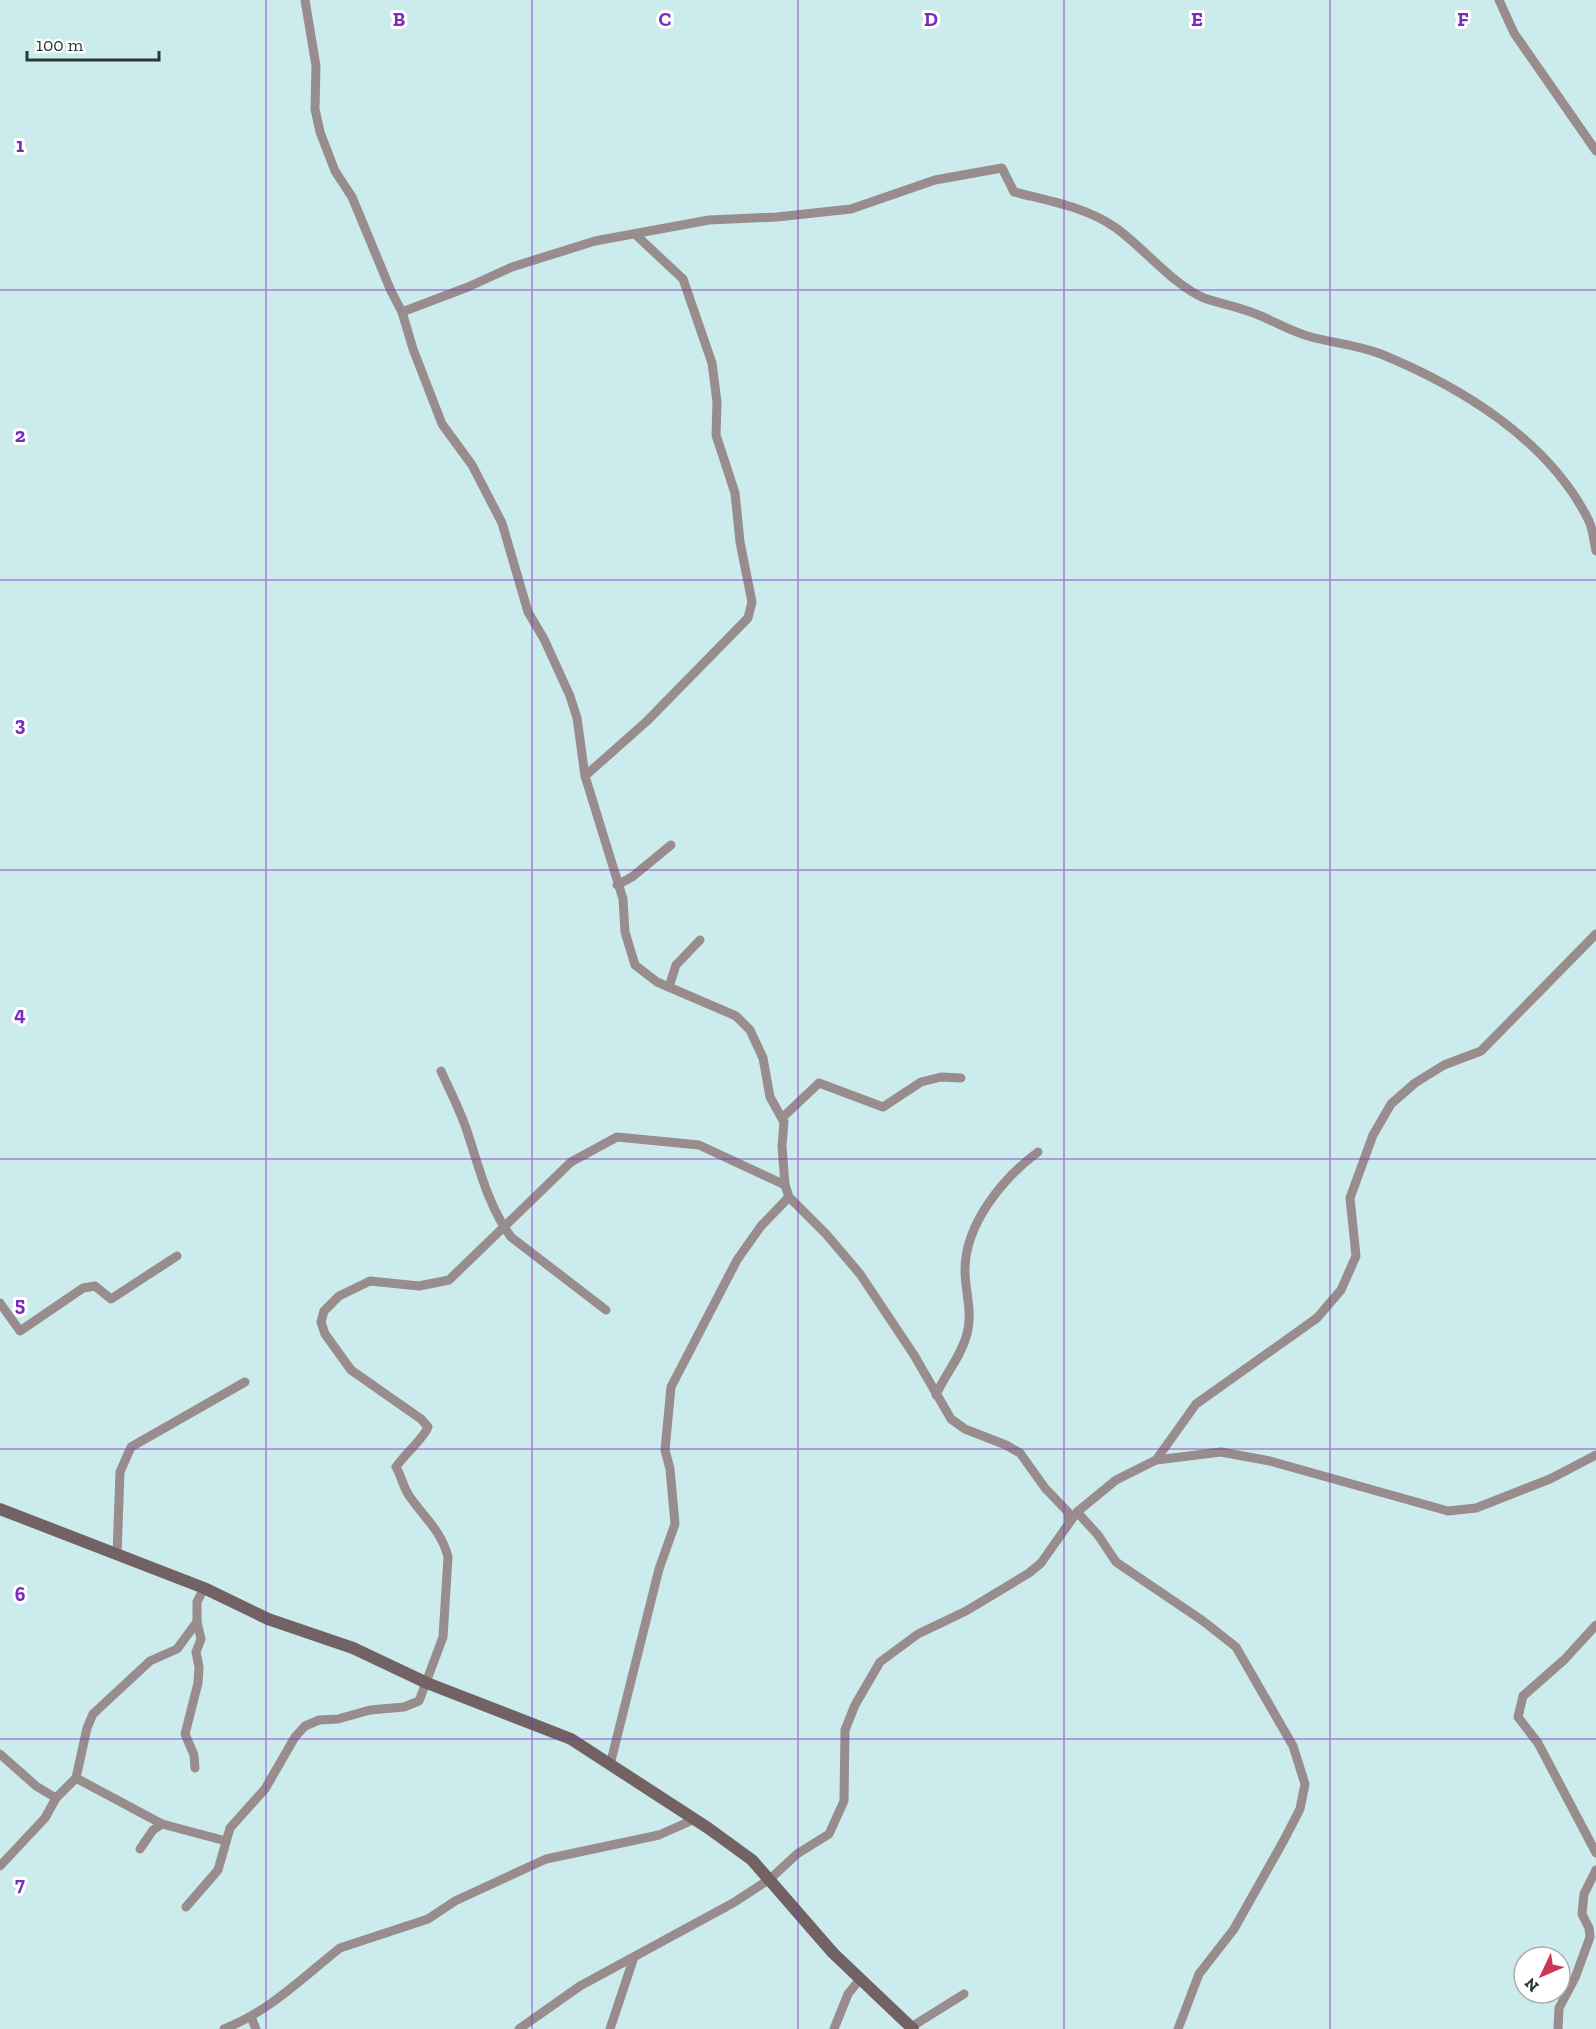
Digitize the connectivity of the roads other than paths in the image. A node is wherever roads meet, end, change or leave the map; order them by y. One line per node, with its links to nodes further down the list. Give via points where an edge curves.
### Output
1 (305, 0): 5 (street, via 316,66 315,109 320,132)
2 (1499, 0): 3 (street, via 1514,33)
3 (1596, 151)
4 (636, 235): 5 (street, via 595,241 512,267); 6 (street, via 709,220 850,209 935,180 1002,168 1014,192 1092,213 1202,297 1308,336 1381,354 1487,409 1545,460 1565,486 1589,522); 7 (street, via 683,279 712,363 716,435 735,493 752,602 748,618 647,721)
5 (402, 312): 7 (street, via 442,424 472,465 502,524 528,612 570,696)
6 (1596, 551)
7 (585, 776): 9 (street)
8 (671, 845): 9 (street)
9 (617, 885): 12 (street, via 635,965 649,978)
10 (1596, 934): 26 (street, via 1481,1051 1444,1065 1391,1104 1373,1135 1350,1198 1356,1256 1341,1290 1317,1318 1196,1404)
11 (700, 940): 12 (street, via 676,965)
12 (669, 987): 15 (street, via 721,1007 742,1021 761,1051 770,1096)
13 (441, 1071): 19 (street)
14 (961, 1078): 15 (street, via 921,1082 883,1107 819,1083)
15 (782, 1118): 17 (street)
16 (1038, 1152): 24 (street, via 996,1193 971,1237 965,1270 970,1309 967,1334 959,1357)
17 (785, 1185): 18 (street); 19 (street, via 699,1145 617,1137 571,1162)
18 (789, 1197): 24 (street, via 860,1274 915,1354); 36 (street, via 761,1226 737,1260 670,1387 665,1450 675,1524 659,1569)
19 (504, 1228): 22 (street); 34 (street, via 449,1280 419,1286 370,1281 339,1296 324,1311 321,1322 351,1370 428,1427 396,1467 408,1494 440,1535 448,1557 443,1637)
20 (177, 1256): 21 (street, via 111,1299 95,1286 83,1288 20,1331)
21 (0, 1303)
22 (606, 1311)
23 (245, 1382): 30 (street, via 131,1447 120,1472)
24 (936, 1395): 29 (street, via 958,1425 1020,1453 1068,1512)
25 (1596, 1455): 26 (street, via 1550,1479 1476,1508 1448,1511 1270,1461 1221,1452)
26 (1156, 1460): 28 (street, via 1116,1480)
27 (0, 1509): 30 (main road)
28 (1077, 1512): 29 (street); 59 (street, via 1098,1534 1116,1562 1236,1647 1293,1746 1305,1784 1300,1809 1284,1840 1234,1929 1199,1974)
29 (1069, 1523): 47 (street, via 1041,1563 1029,1573 918,1634 880,1662 855,1705 846,1731 844,1802 838,1818 829,1834 797,1854)
30 (117, 1555): 31 (main road)
31 (204, 1588): 32 (street, via 197,1602); 34 (main road, via 268,1619 354,1648)
32 (197, 1622): 37 (street, via 201,1639 196,1652 198,1683 185,1734); 38 (street, via 177,1649 150,1661 93,1714)
33 (1596, 1625): 44 (street, via 1523,1696 1518,1716 1538,1743)
34 (427, 1683): 36 (main road, via 552,1729); 42 (street, via 423,1695 404,1707 370,1710 305,1726 269,1783 230,1828)
35 (0, 1754): 39 (street)
36 (610, 1765): 40 (main road)
37 (195, 1768)
38 (76, 1778): 39 (street); 41 (street)
39 (56, 1798): 45 (street, via 45,1818)
40 (695, 1819): 47 (main road, via 733,1845); 52 (street, via 659,1835 546,1858 454,1901 428,1918 352,1942)
41 (162, 1824): 42 (street); 43 (street)
42 (226, 1841): 48 (street, via 218,1870)
43 (140, 1849)
44 (1596, 1853)
45 (0, 1866)
46 (1596, 1870): 60 (street, via 1584,1894 1582,1914 1590,1937 1559,2008)
47 (770, 1879): 49 (street); 50 (main road)
48 (186, 1907)
49 (634, 1957): 56 (street, via 580,1986); 57 (street)
50 (860, 1979): 53 (main road); 58 (street, via 848,1994)
51 (964, 1994): 53 (street)
52 (251, 2017): 54 (street); 55 (street)
53 (912, 2028)
54 (224, 2029)
55 (256, 2029)
56 (519, 2029)
57 (610, 2029)
58 (834, 2029)
59 (1178, 2029)
60 (1557, 2029)

